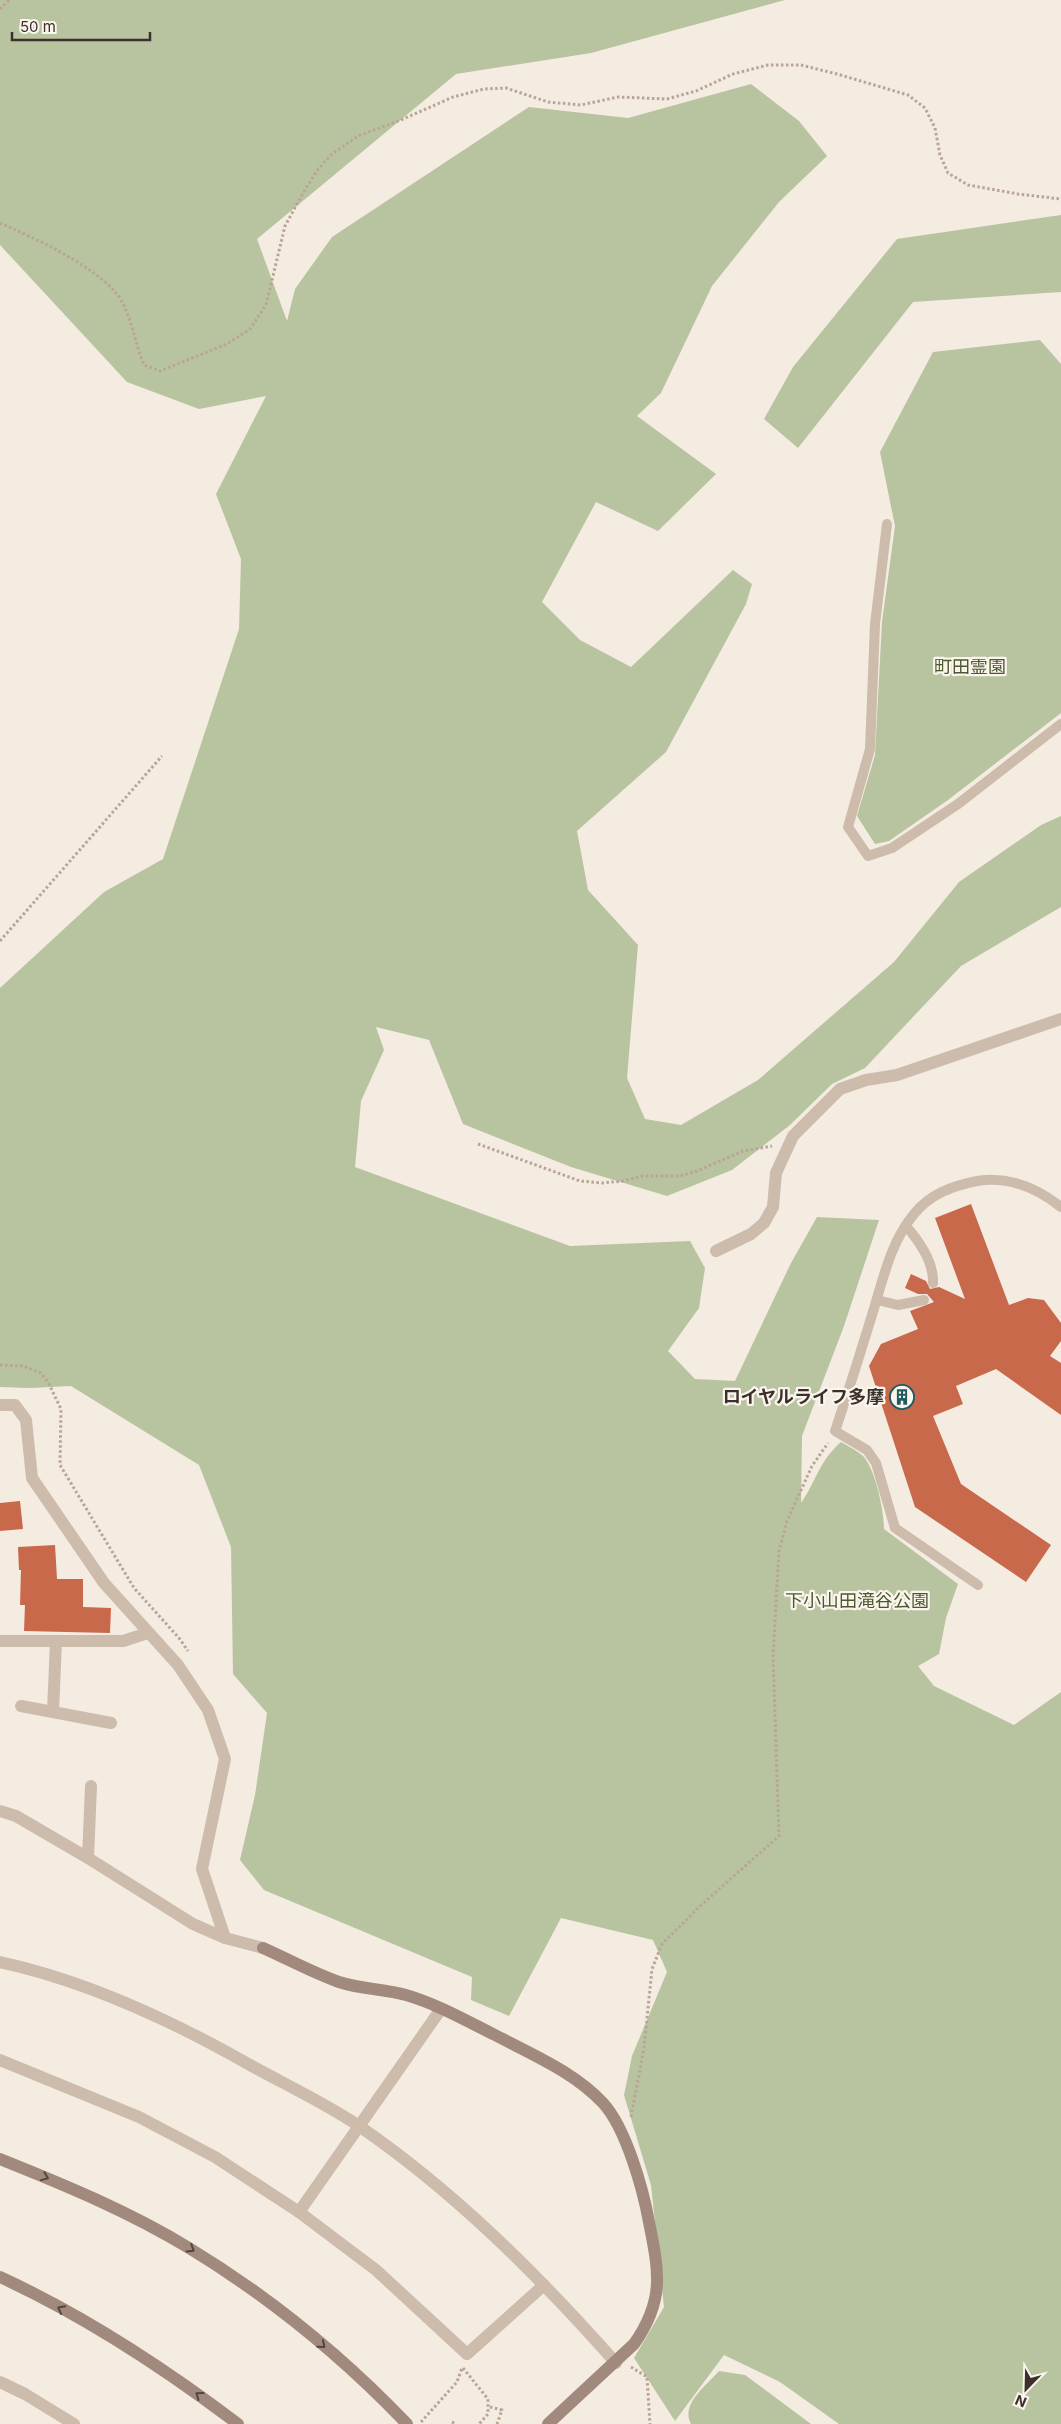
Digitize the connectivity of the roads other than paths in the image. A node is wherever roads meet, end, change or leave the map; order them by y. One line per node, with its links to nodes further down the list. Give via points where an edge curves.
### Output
1 (887, 524): 2 (lane, via 874,624 870,749 848,827 868,856 892,848 958,804)
2 (1061, 724)
3 (1061, 1019): 6 (street, via 897,1075 866,1080 840,1089 793,1136 776,1173 773,1207 764,1223)
4 (1061, 1207): 5 (lane, via 1042,1192 1016,1182 985,1180 956,1185 932,1197)
5 (906, 1226): 7 (lane, via 921,1243); 8 (lane, via 894,1243)
6 (716, 1251)
7 (933, 1283)
8 (877, 1300): 9 (lane, via 898,1305); 11 (lane, via 835,1431 867,1450 876,1463 895,1528)
9 (924, 1300)
10 (0, 1405): 12 (street, via 15,1406 26,1420 32,1478 104,1583)
11 (978, 1585)
12 (148, 1633): 14 (street, via 123,1641); 21 (street, via 178,1665 208,1710 225,1759 202,1870)
13 (0, 1641): 14 (street)
14 (56, 1641): 16 (street)
15 (22, 1706): 16 (street)
16 (53, 1712): 17 (street)
17 (111, 1723)
18 (91, 1786): 20 (street)
19 (0, 1811): 20 (street, via 16,1816)
20 (88, 1858): 21 (street, via 193,1924)
21 (225, 1938): 22 (street)
22 (263, 1948): 24 (main road, via 339,1982 406,1996)
23 (0, 1962): 26 (street, via 99,1992 203,2038)
24 (441, 2009): 26 (street); 31 (main road, via 564,2071 604,2104 626,2142 647,2211 658,2285 645,2329)
25 (0, 2060): 28 (street, via 139,2116 215,2156)
26 (358, 2125): 28 (street); 30 (street, via 445,2192)
27 (0, 2160): 35 (main road, one-way to 35, via 122,2211 189,2248 296,2323)
28 (299, 2212): 30 (street, via 376,2270 467,2354)
29 (0, 2277): 34 (main road, one-way to 29, via 90,2324)
30 (544, 2285): 31 (street)
31 (618, 2361): 36 (main road)
32 (0, 2382): 33 (street)
33 (74, 2424)
34 (238, 2424)
35 (407, 2424)
36 (548, 2424)

